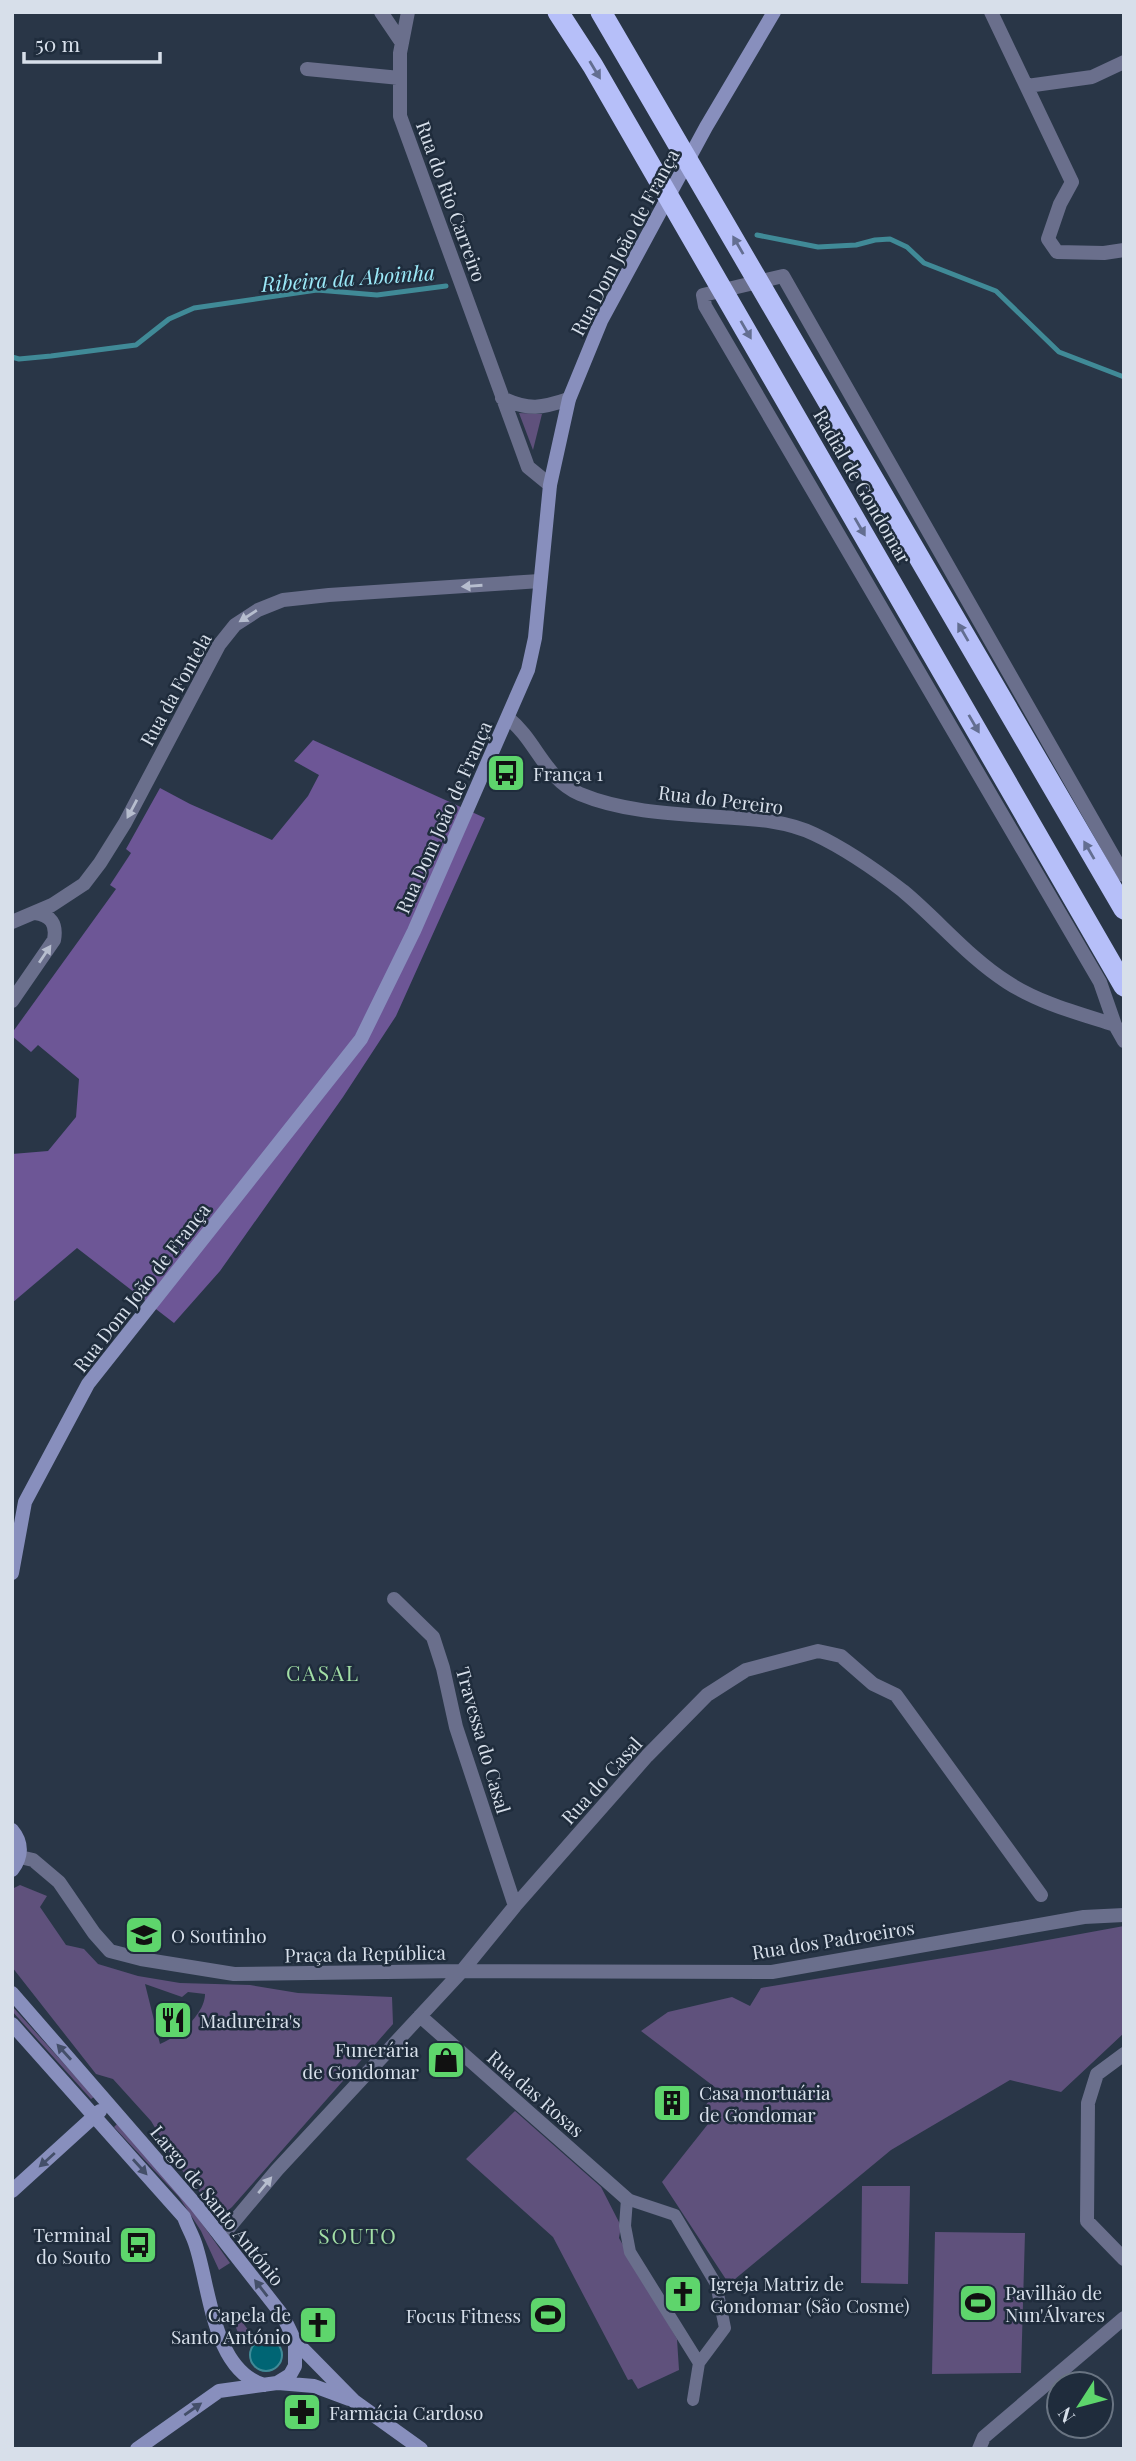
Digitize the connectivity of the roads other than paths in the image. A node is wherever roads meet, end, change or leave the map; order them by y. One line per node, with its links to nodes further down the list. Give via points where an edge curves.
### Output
1 (380, 12): 7 (street)
2 (408, 12): 7 (street, Rua do Rio Carreiro)
3 (558, 12): 22 (highway, Radial de Gondomar, one-way to 22)
4 (601, 12): 19 (highway, Radial de Gondomar, one-way to 4)
5 (774, 12): 14 (main road, Rua Dom João de França, via 601,321)
6 (991, 12): 11 (street)
7 (402, 43): 10 (street, Rua do Rio Carreiro)
8 (1124, 62): 11 (street, via 1092,77)
9 (307, 69): 10 (street)
10 (400, 78): 13 (street, Rua do Rio Carreiro, via 400,116)
11 (1027, 86): 12 (street, via 1072,182 1048,239 1057,252)
12 (1124, 250)
13 (502, 398): 14 (street, via 521,407 544,407); 15 (street, Rua do Rio Carreiro, via 528,467)
14 (569, 399): 15 (main road, Rua Dom João de França)
15 (550, 485): 16 (main road, Rua Dom João de França)
16 (540, 581): 17 (main road, Rua Dom João de França, via 536,638); 20 (street, Rua da Fontela, one-way to 20, via 283,600 234,625 100,863 85,884)
17 (508, 718): 24 (street, Rua do Pereiro, via 555,778 579,793 631,808 762,820 812,833 902,891 1006,982 1052,1005); 26 (main road, Rua Dom João de França, via 414,932 361,1039 88,1384 25,1502)
18 (1124, 875): 24 (street, via 783,276 703,295 705,306 1100,982)
19 (1124, 909)
20 (35, 913): 21 (street, Rua da Fontela); 23 (street, one-way to 20, via 54,940 56,929 51,919)
21 (12, 922)
22 (1124, 986)
23 (12, 1001)
24 (1119, 1023): 25 (street)
25 (1124, 1041)
26 (12, 1573)
27 (394, 1599): 32 (street, Travessa do Casal, via 433,1637 456,1727)
28 (12, 1830): 29 (main road, via 19,1839)
29 (20, 1857): 30 (main road); 34 (street, Praça da República, via 33,1860 59,1882 110,1951 141,1959 234,1974)
30 (12, 1870)
31 (1041, 1895): 32 (street, Rua do Casal, via 896,1695 873,1684 841,1656 818,1651 747,1670 707,1695)
32 (515, 1906): 34 (street, Rua do Casal)
33 (1124, 1915): 34 (street, Rua dos Padroeiros, via 1084,1917 772,1972)
34 (462, 1971): 36 (street, Rua do Casal)
35 (12, 1993): 39 (main road, Largo de Santo António, one-way to 35)
36 (420, 2016): 42 (street, Rua das Rosas); 43 (street, Rua do Casal, one-way to 36, via 277,2170)
37 (12, 2024): 40 (main road, Largo de Santo António)
38 (1124, 2054): 44 (street, via 1097,2074 1088,2103 1087,2221)
39 (109, 2103): 40 (main road); 43 (main road, Largo de Santo António)
40 (94, 2116): 41 (main road, one-way to 41); 48 (main road, Largo de Santo António, one-way to 48, via 184,2217 220,2337 235,2366 255,2382)
41 (12, 2191)
42 (627, 2199): 47 (street, via 625,2226 630,2252); 47 (street, via 675,2215 716,2284 725,2328)
43 (221, 2238): 46 (main road, Largo de Santo António, one-way to 43, via 283,2316)
44 (1124, 2259)
45 (1124, 2318): 53 (street, via 984,2437)
46 (295, 2341): 48 (main road, via 295,2366 290,2375); 50 (main road, Largo de Santo António)
47 (699, 2363): 49 (street)
48 (271, 2384): 50 (main road, via 314,2386); 51 (main road, one-way to 48, via 219,2391)
49 (693, 2400)
50 (354, 2401): 52 (main road)
51 (137, 2449)
52 (421, 2449)
53 (979, 2449)

